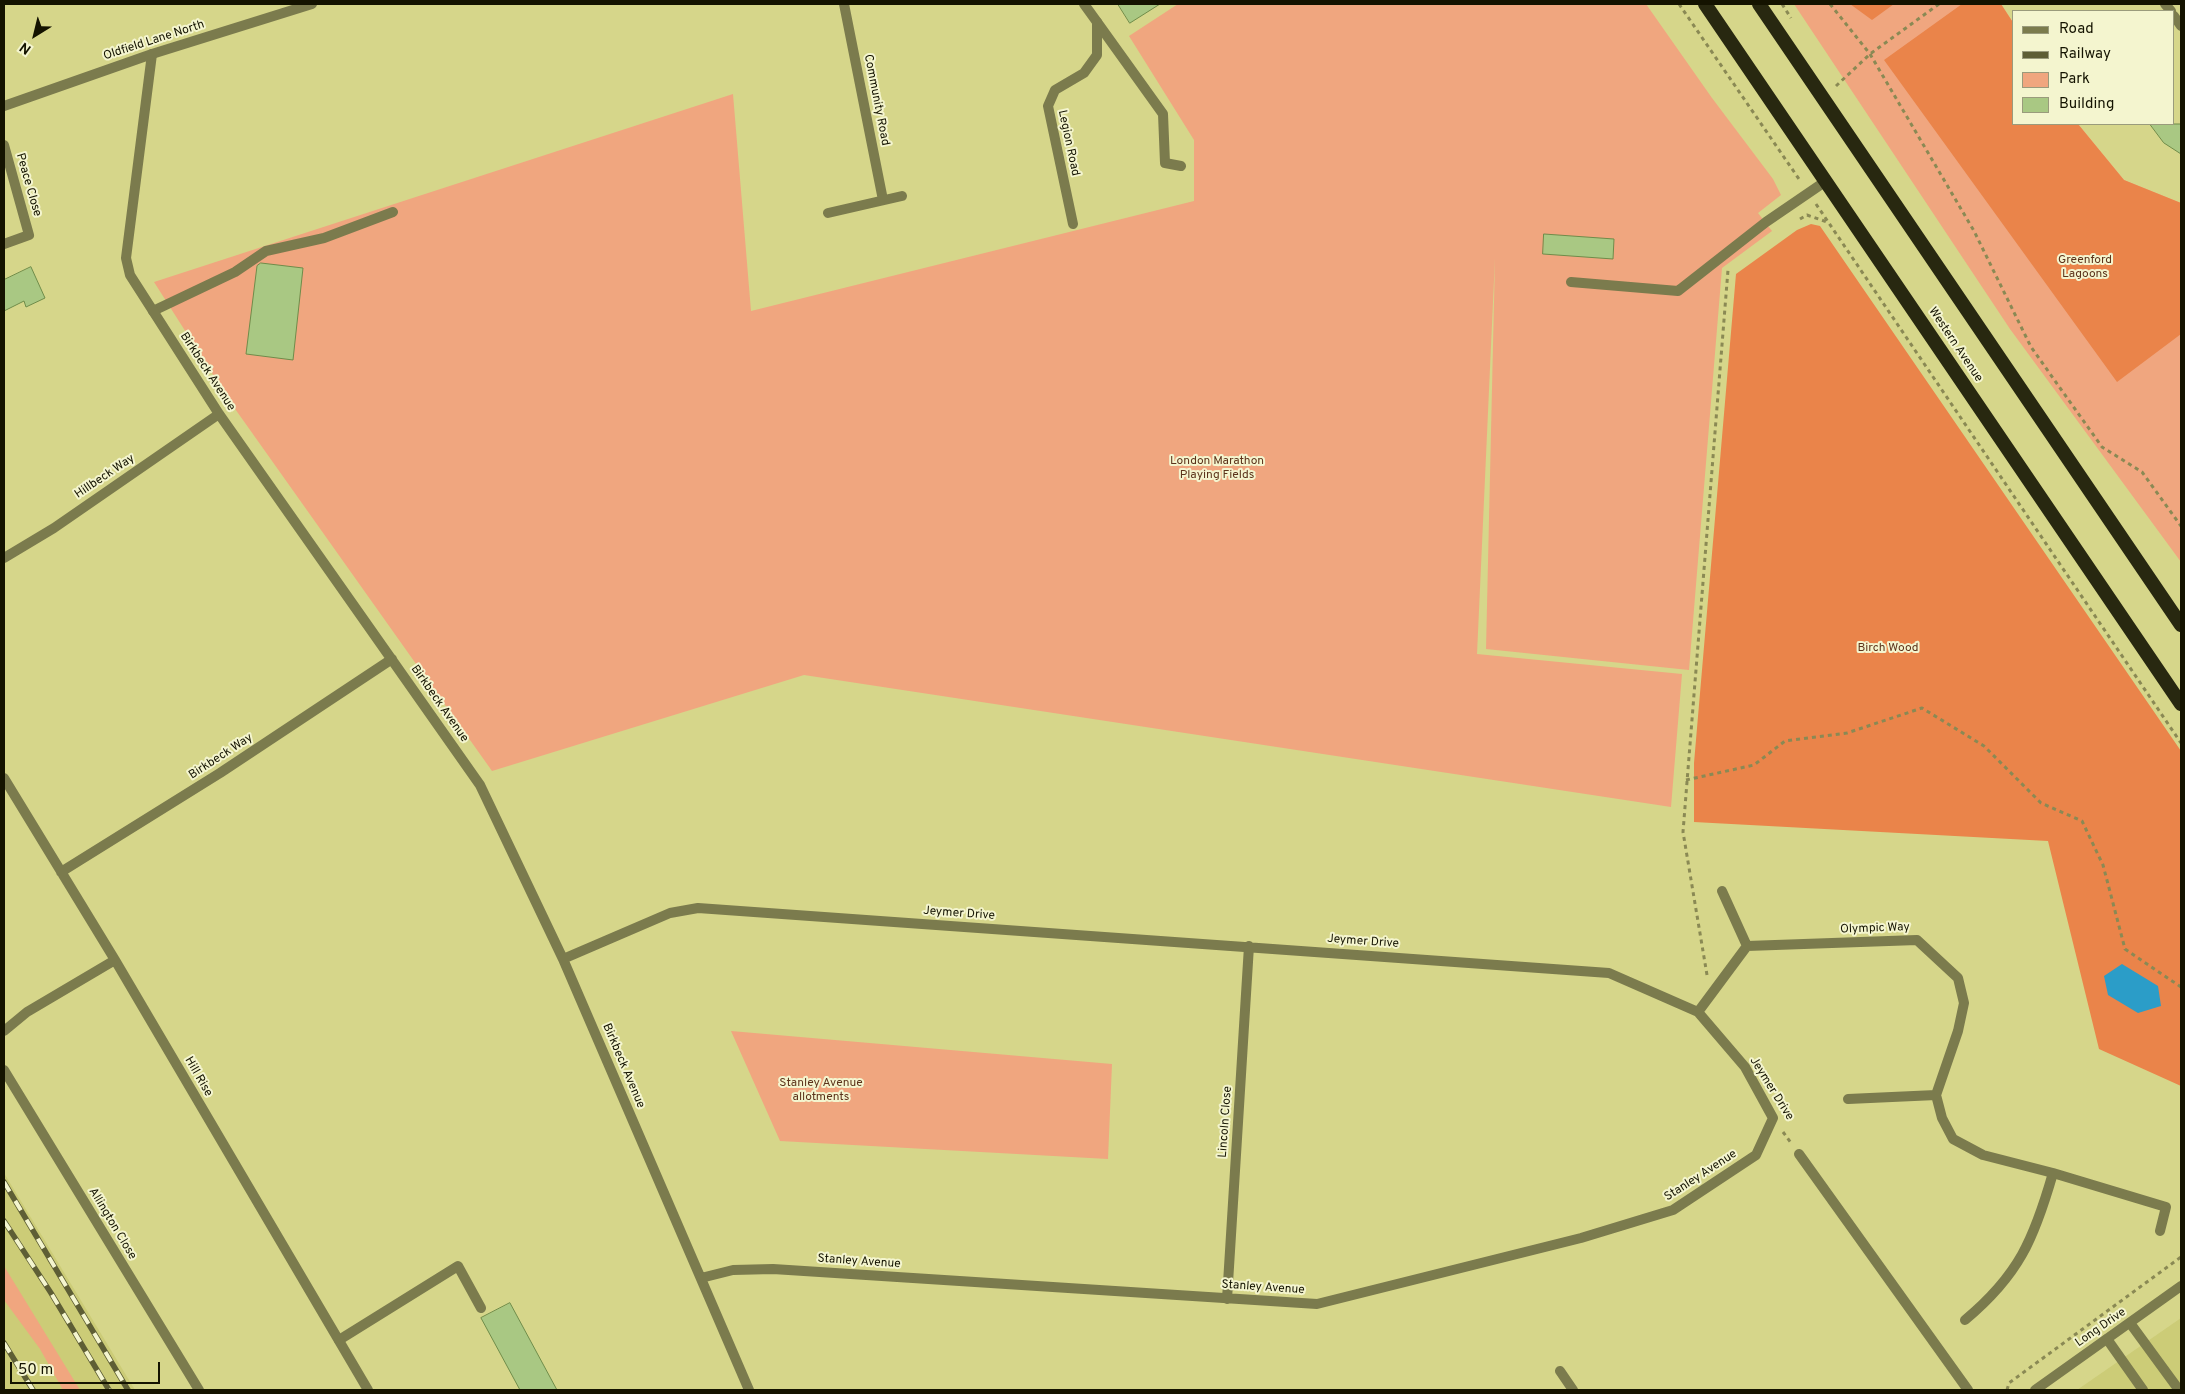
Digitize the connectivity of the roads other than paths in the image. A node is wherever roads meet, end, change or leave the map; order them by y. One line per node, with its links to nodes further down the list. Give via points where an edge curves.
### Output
1 (312, 4): 7 (street, Oldfield Lane North)
2 (844, 4): 13 (street, Community Road)
3 (1084, 4): 6 (street)
4 (1705, 4): 11 (highway, Western Avenue)
5 (1759, 4): 22 (highway)
6 (1097, 22): 10 (street, via 1163,114 1166,163); 16 (street, Legion Road, via 1097,54 1084,73 1055,90 1048,106)
7 (152, 54): 8 (street, Oldfield Lane North); 19 (street, Birkbeck Avenue, via 126,258 130,275)
8 (4, 106)
9 (4, 145): 17 (street, Peace Close, via 29,235)
10 (1181, 166)
11 (1826, 181): 18 (street, via 1766,222 1678,291); 24 (highway, Western Avenue)
12 (902, 196): 13 (street)
13 (883, 200): 15 (street)
14 (393, 212): 19 (street, via 324,238 266,251 235,272)
15 (828, 213)
16 (1073, 224)
17 (4, 244)
18 (1571, 282)
19 (153, 311): 20 (street, Birkbeck Avenue)
20 (219, 414): 21 (street, Hillbeck Way, via 54,528); 23 (street, Birkbeck Avenue)
21 (4, 558)
22 (2181, 625)
23 (392, 659): 26 (street, Birkbeck Way, via 220,773); 30 (street, Birkbeck Avenue, via 480,785)
24 (2181, 704)
25 (4, 778): 26 (street, Hill Rise)
26 (61, 872): 31 (street, Hill Rise)
27 (1722, 891): 29 (street)
28 (1249, 946): 30 (street, Jeymer Drive, via 698,908 670,913); 32 (street, Jeymer Drive, via 1609,973); 43 (street, Lincoln Close)
29 (1747, 946): 32 (street); 35 (street, Olympic Way, via 1917,940 1958,978 1964,1002 1958,1031)
30 (563, 959): 41 (street, Birkbeck Avenue)
31 (115, 960): 33 (street, via 27,1012); 47 (street, Hill Rise)
32 (1698, 1012): 37 (street, Jeymer Drive, via 1745,1067)
33 (4, 1031)
34 (4, 1070): 50 (street, Allington Close)
35 (1936, 1095): 36 (street); 39 (street, via 1942,1118 1953,1139 1984,1155)
36 (1848, 1099)
37 (1772, 1118): 43 (street, Stanley Avenue, via 1756,1155 1673,1210 1581,1238 1317,1304)
38 (1799, 1154): 54 (street)
39 (2053, 1173): 40 (street, via 2166,1207); 45 (street, via 2039,1223 2020,1260 1989,1300)
40 (2160, 1231)
41 (701, 1278): 43 (street, Stanley Avenue, via 732,1270 773,1269); 52 (street, Birkbeck Avenue)
42 (2181, 1286): 46 (street, Long Drive)
43 (1227, 1299)
44 (481, 1308): 47 (street, via 458,1266)
45 (1964, 1320)
46 (2130, 1323): 48 (street, Long Drive); 57 (street)
47 (339, 1340): 51 (street, Hill Rise)
48 (2107, 1340): 55 (street, Long Drive); 56 (street)
49 (1560, 1372): 53 (street)
50 (199, 1390)
51 (368, 1390)
52 (749, 1390)
53 (1573, 1390)
54 (1968, 1390)
55 (2035, 1390)
56 (2143, 1390)
57 (2179, 1390)

